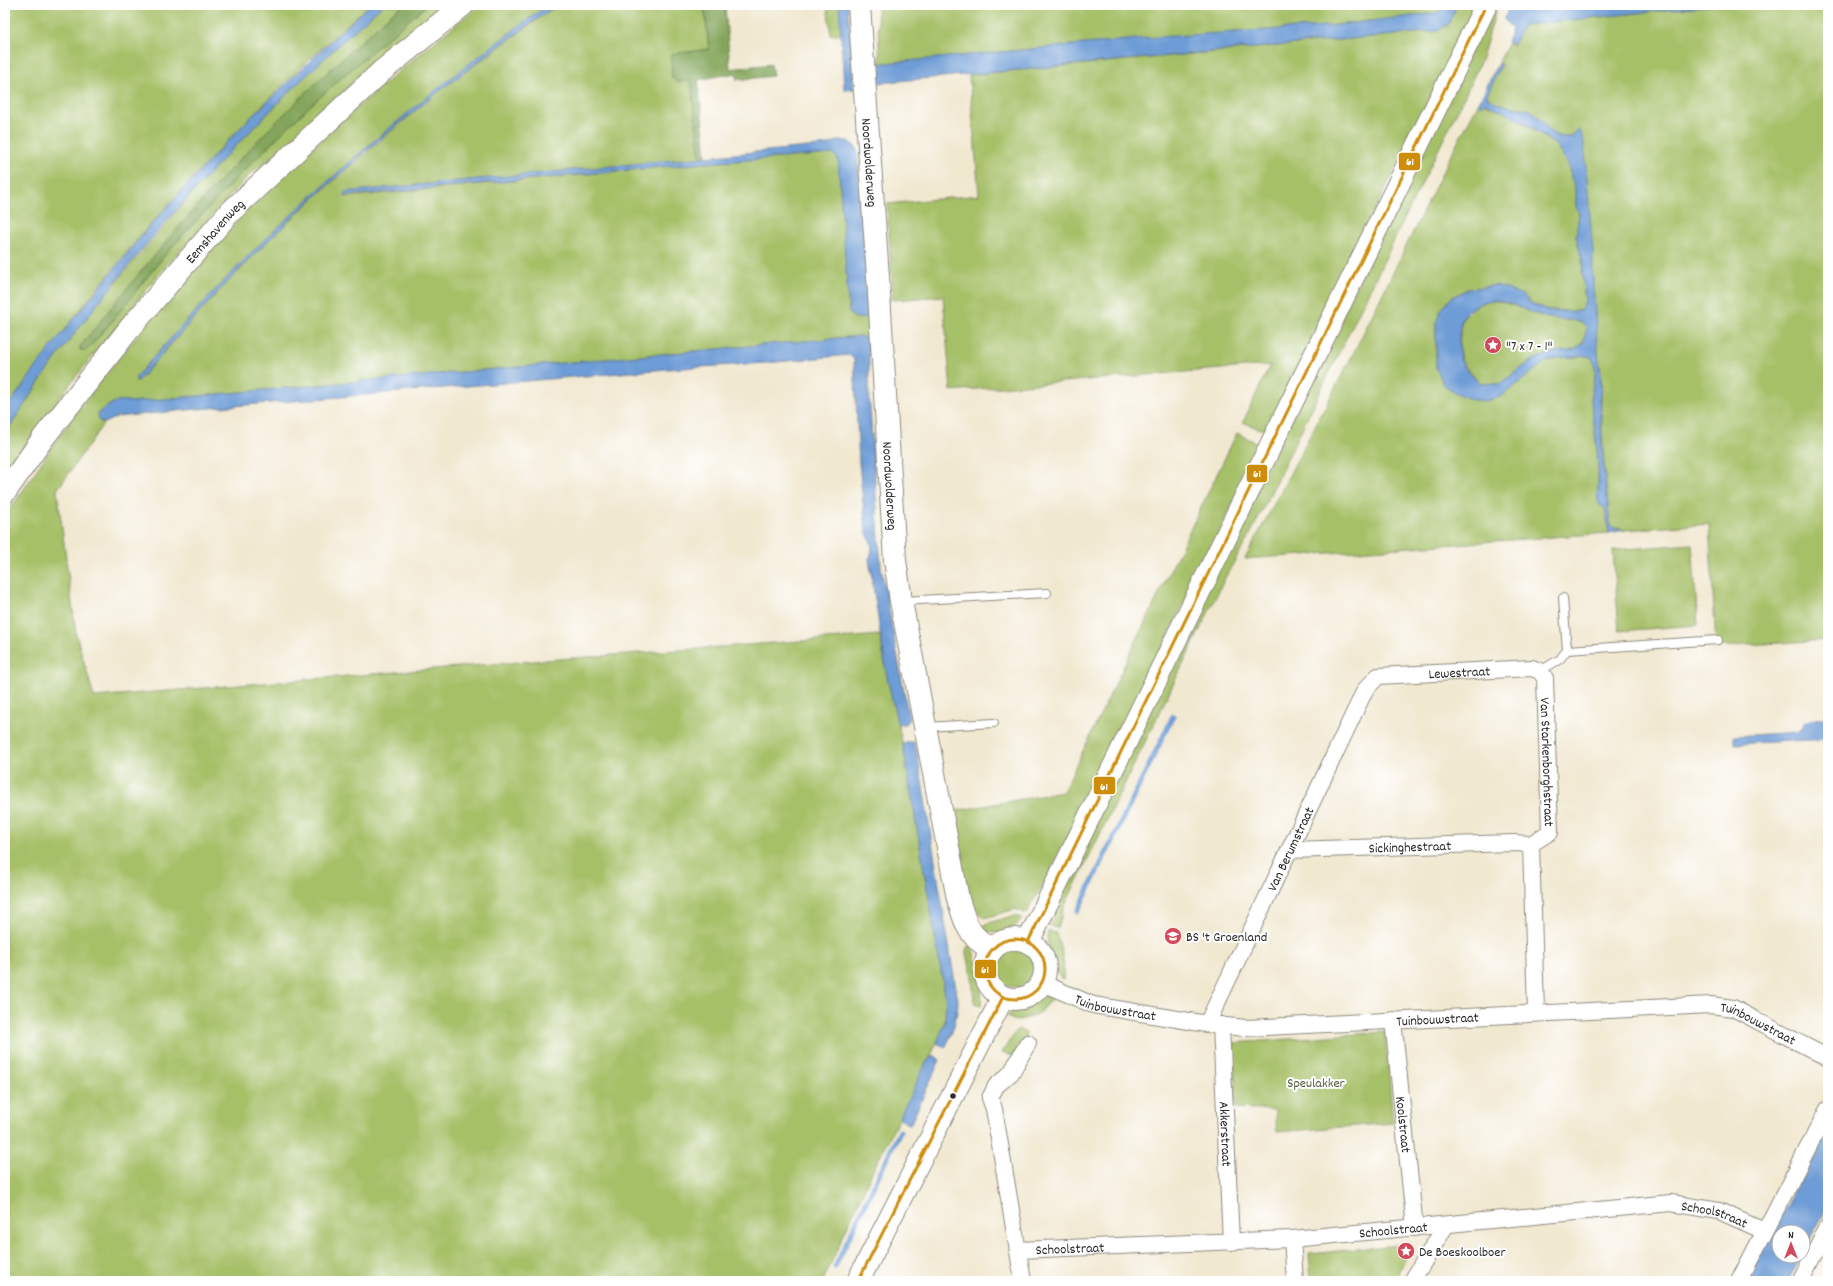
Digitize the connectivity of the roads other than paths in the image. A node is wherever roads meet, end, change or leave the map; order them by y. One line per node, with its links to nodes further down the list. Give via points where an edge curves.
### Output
1 (463, 5): 4 (main road, Eemshavenweg, via 382,71 229,213 130,328 44,437)
2 (859, 5): 7 (main road, Noordwolderweg, via 895,560)
3 (1486, 5): 16 (main road)
4 (5, 492)
5 (1047, 593): 7 (lane)
6 (1563, 598): 9 (lane)
7 (901, 601): 13 (main road, Noordwolderweg)
8 (1718, 640): 9 (lane)
9 (1567, 650): 10 (lane, via 1564,655)
10 (1540, 671): 11 (street, Lewestraat, via 1525,668); 14 (street, Van Starkenborghstraat, via 1545,678 1550,832)
11 (1378, 676): 15 (street, Van Berumstraat, via 1365,690)
12 (994, 723): 13 (lane)
13 (925, 727): 17 (main road, Noordwolderweg, via 967,927)
14 (1531, 844): 15 (street, Sickinghestraat); 20 (street, Van Starkenborghstraat)
15 (1290, 850): 22 (street, Van Berumstraat)
16 (1028, 942): 17 (main road, via 1009,940); 18 (main road, via 1044,960 1045,972)
17 (992, 950): 19 (main road, via 985,971 994,991)
18 (1042, 983): 19 (main road, via 1029,996 1021,999); 22 (street, Tuinbouwstraat, via 1093,1005)
19 (1004, 997): 33 (main road)
20 (1536, 1012): 21 (street, Tuinbouwstraat); 24 (street, Tuinbouwstraat, via 1719,1006 1734,1008)
21 (1393, 1020): 22 (street, Tuinbouwstraat, via 1245,1028); 28 (street, Koolstraat)
22 (1214, 1024): 31 (street, Akkerstraat)
23 (1028, 1043): 32 (street, via 1012,1073 996,1086 990,1098)
24 (1828, 1058)
25 (1828, 1109): 29 (street)
26 (1446, 1225): 28 (street, Schoolstraat); 29 (street, Schoolstraat, via 1671,1203 1719,1211); 36 (street)
27 (1828, 1227): 38 (street)
28 (1415, 1228): 30 (street, Schoolstraat)
29 (1764, 1231): 37 (street)
30 (1292, 1240): 31 (street, Schoolstraat); 35 (street)
31 (1231, 1242): 32 (street, Schoolstraat)
32 (1018, 1250): 34 (street)
33 (858, 1281)
34 (1023, 1281)
35 (1296, 1281)
36 (1412, 1281)
37 (1739, 1281)
38 (1800, 1281)

